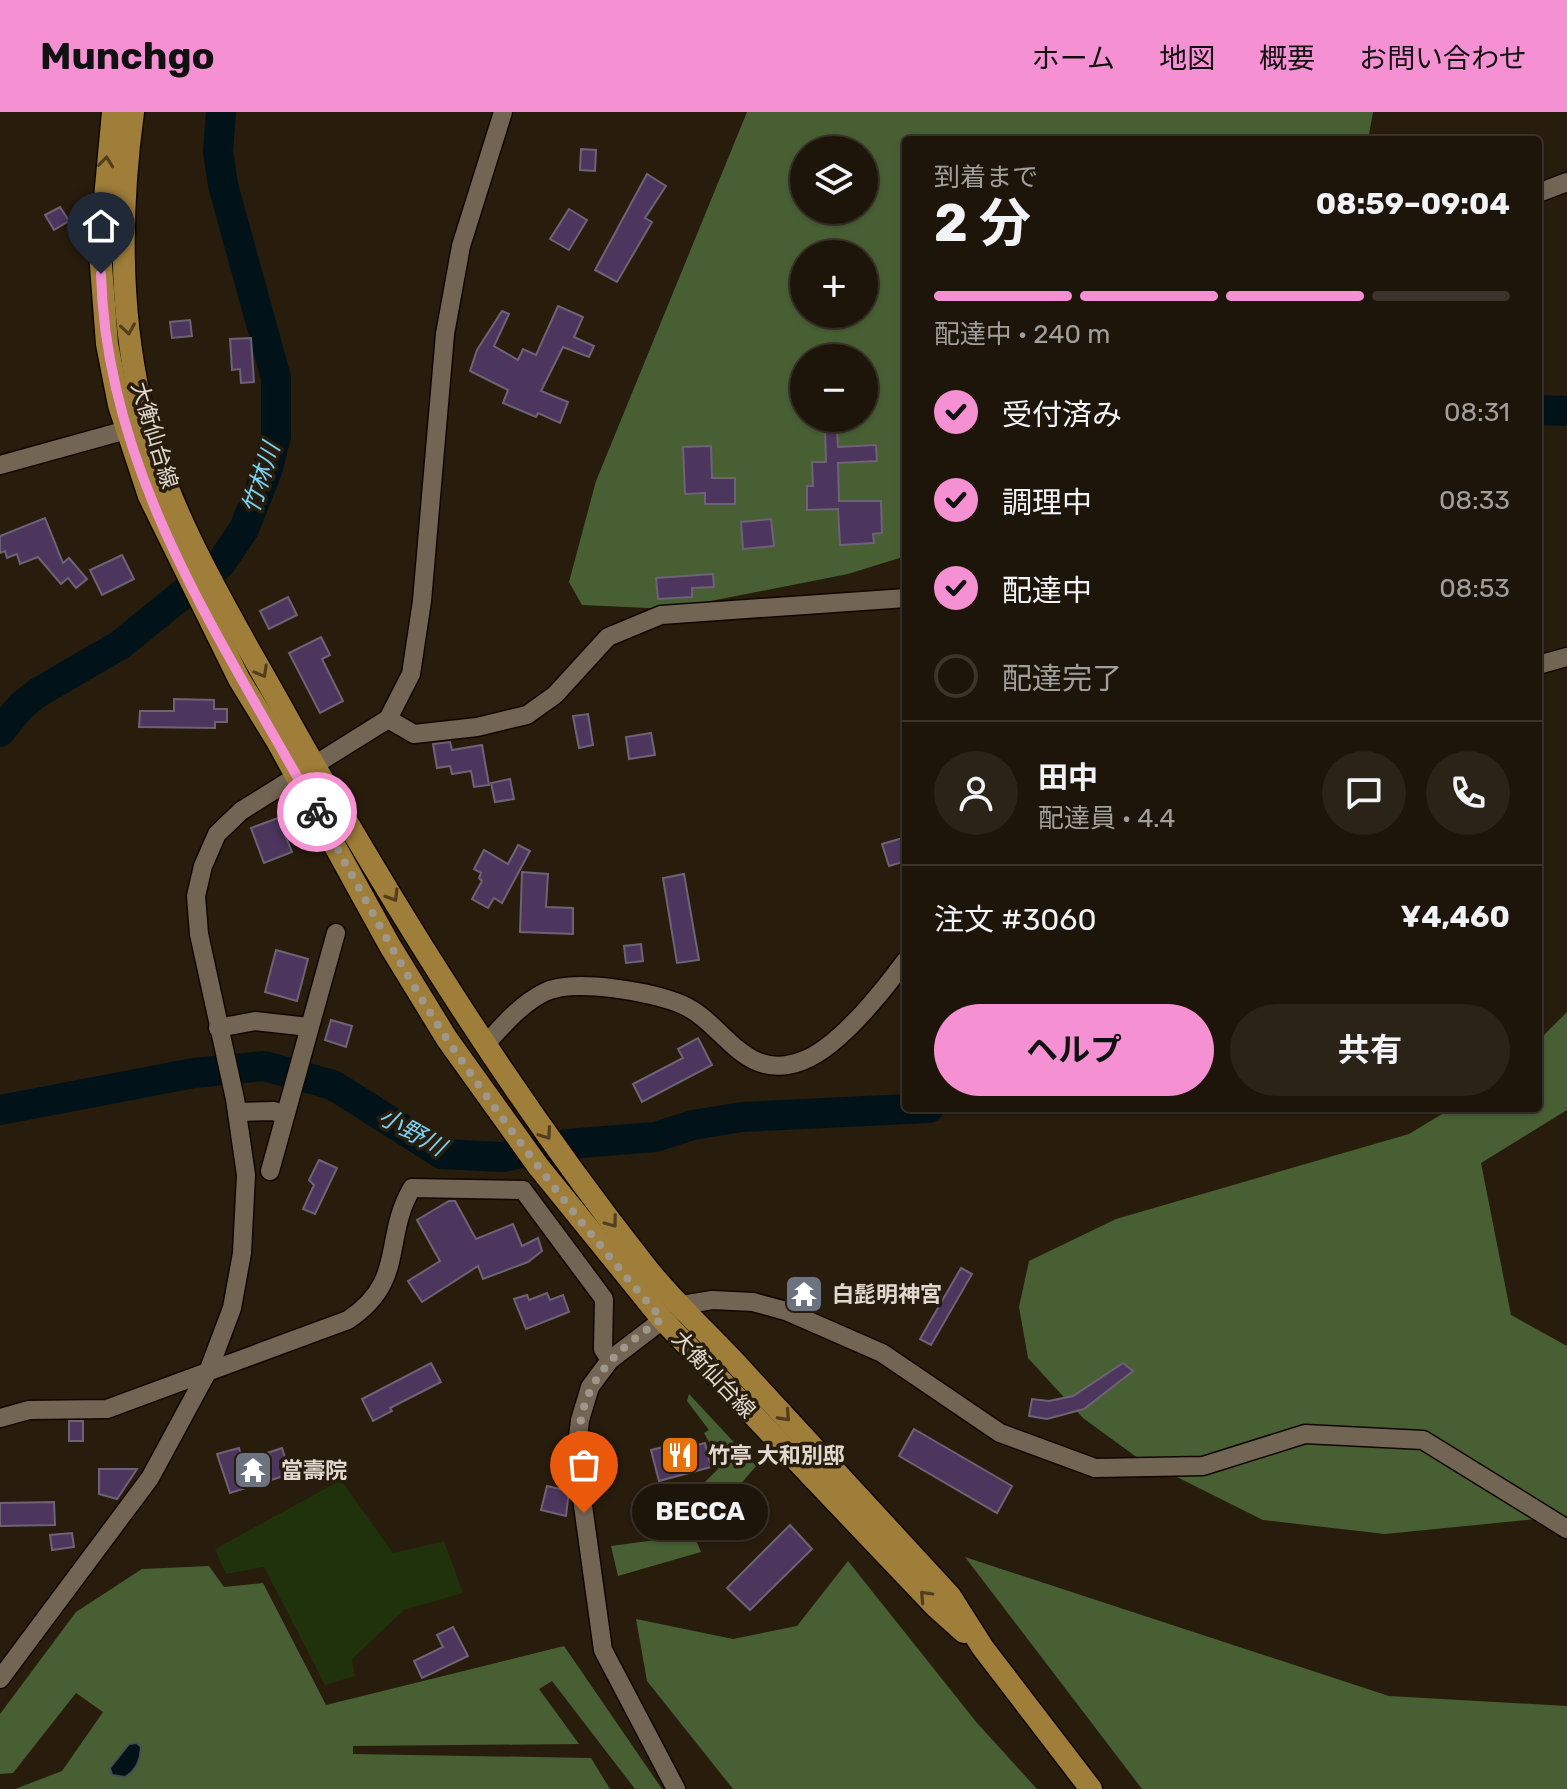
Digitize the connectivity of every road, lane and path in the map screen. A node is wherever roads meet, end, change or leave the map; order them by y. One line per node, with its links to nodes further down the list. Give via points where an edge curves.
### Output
1 (113, 112): 6 (main road, 大衡仙台線, one-way to 1, via 101,297 102,204)
2 (133, 112): 6 (main road, 大衡仙台線, one-way to 6, via 125,201 126,319)
3 (503, 112): 11 (street, via 461,246 445,334 416,645 411,674)
4 (1567, 182): 5 (street)
5 (1542, 191)
6 (136, 427): 7 (street); 12 (main road, 大衡仙台線, via 187,556)
7 (0, 465)
8 (902, 598): 11 (street, via 661,615 608,637 555,695 527,715 414,734)
9 (1567, 657): 10 (street)
10 (1542, 664)
11 (388, 719): 12 (street)
12 (306, 772): 16 (street, via 241,811 217,834 203,866 196,896 199,934); 17 (main road, 大衡仙台線, one-way to 17); 22 (main road, 大衡仙台線, via 390,946 447,1039 538,1166)
13 (336, 933): 15 (street)
14 (902, 965): 17 (street, via 826,1046 791,1064 748,1059 684,1005 617,989 565,986 546,992 505,1022)
15 (308, 1033): 16 (street, via 255,1021); 19 (street)
16 (220, 1034): 18 (street)
17 (486, 1044): 21 (main road, 大衡仙台線, one-way to 21, via 565,1160 650,1272)
18 (236, 1106): 19 (street, via 274,1111); 24 (street, via 246,1216 232,1308)
19 (288, 1107): 20 (street)
20 (270, 1171)
21 (682, 1305): 22 (street); 26 (street, via 722,1300 786,1311 882,1353 1000,1433 1095,1468 1203,1466 1305,1434 1423,1440); 27 (main road, 大衡仙台線, one-way to 27, via 950,1596)
22 (662, 1319): 23 (street); 27 (main road, 大衡仙台線, one-way to 22, via 935,1606)
23 (610, 1360): 24 (street, via 603,1349 604,1299 523,1190 412,1188 401,1207 385,1284 366,1308 322,1331); 29 (street, via 590,1387 576,1455 603,1650)
24 (209, 1369): 25 (street, via 107,1409 29,1410); 28 (street, via 150,1478)
25 (0, 1418)
26 (1567, 1529)
27 (983, 1648): 30 (main road, 大衡仙台線)
28 (0, 1679)
29 (676, 1789)
30 (1091, 1789)

